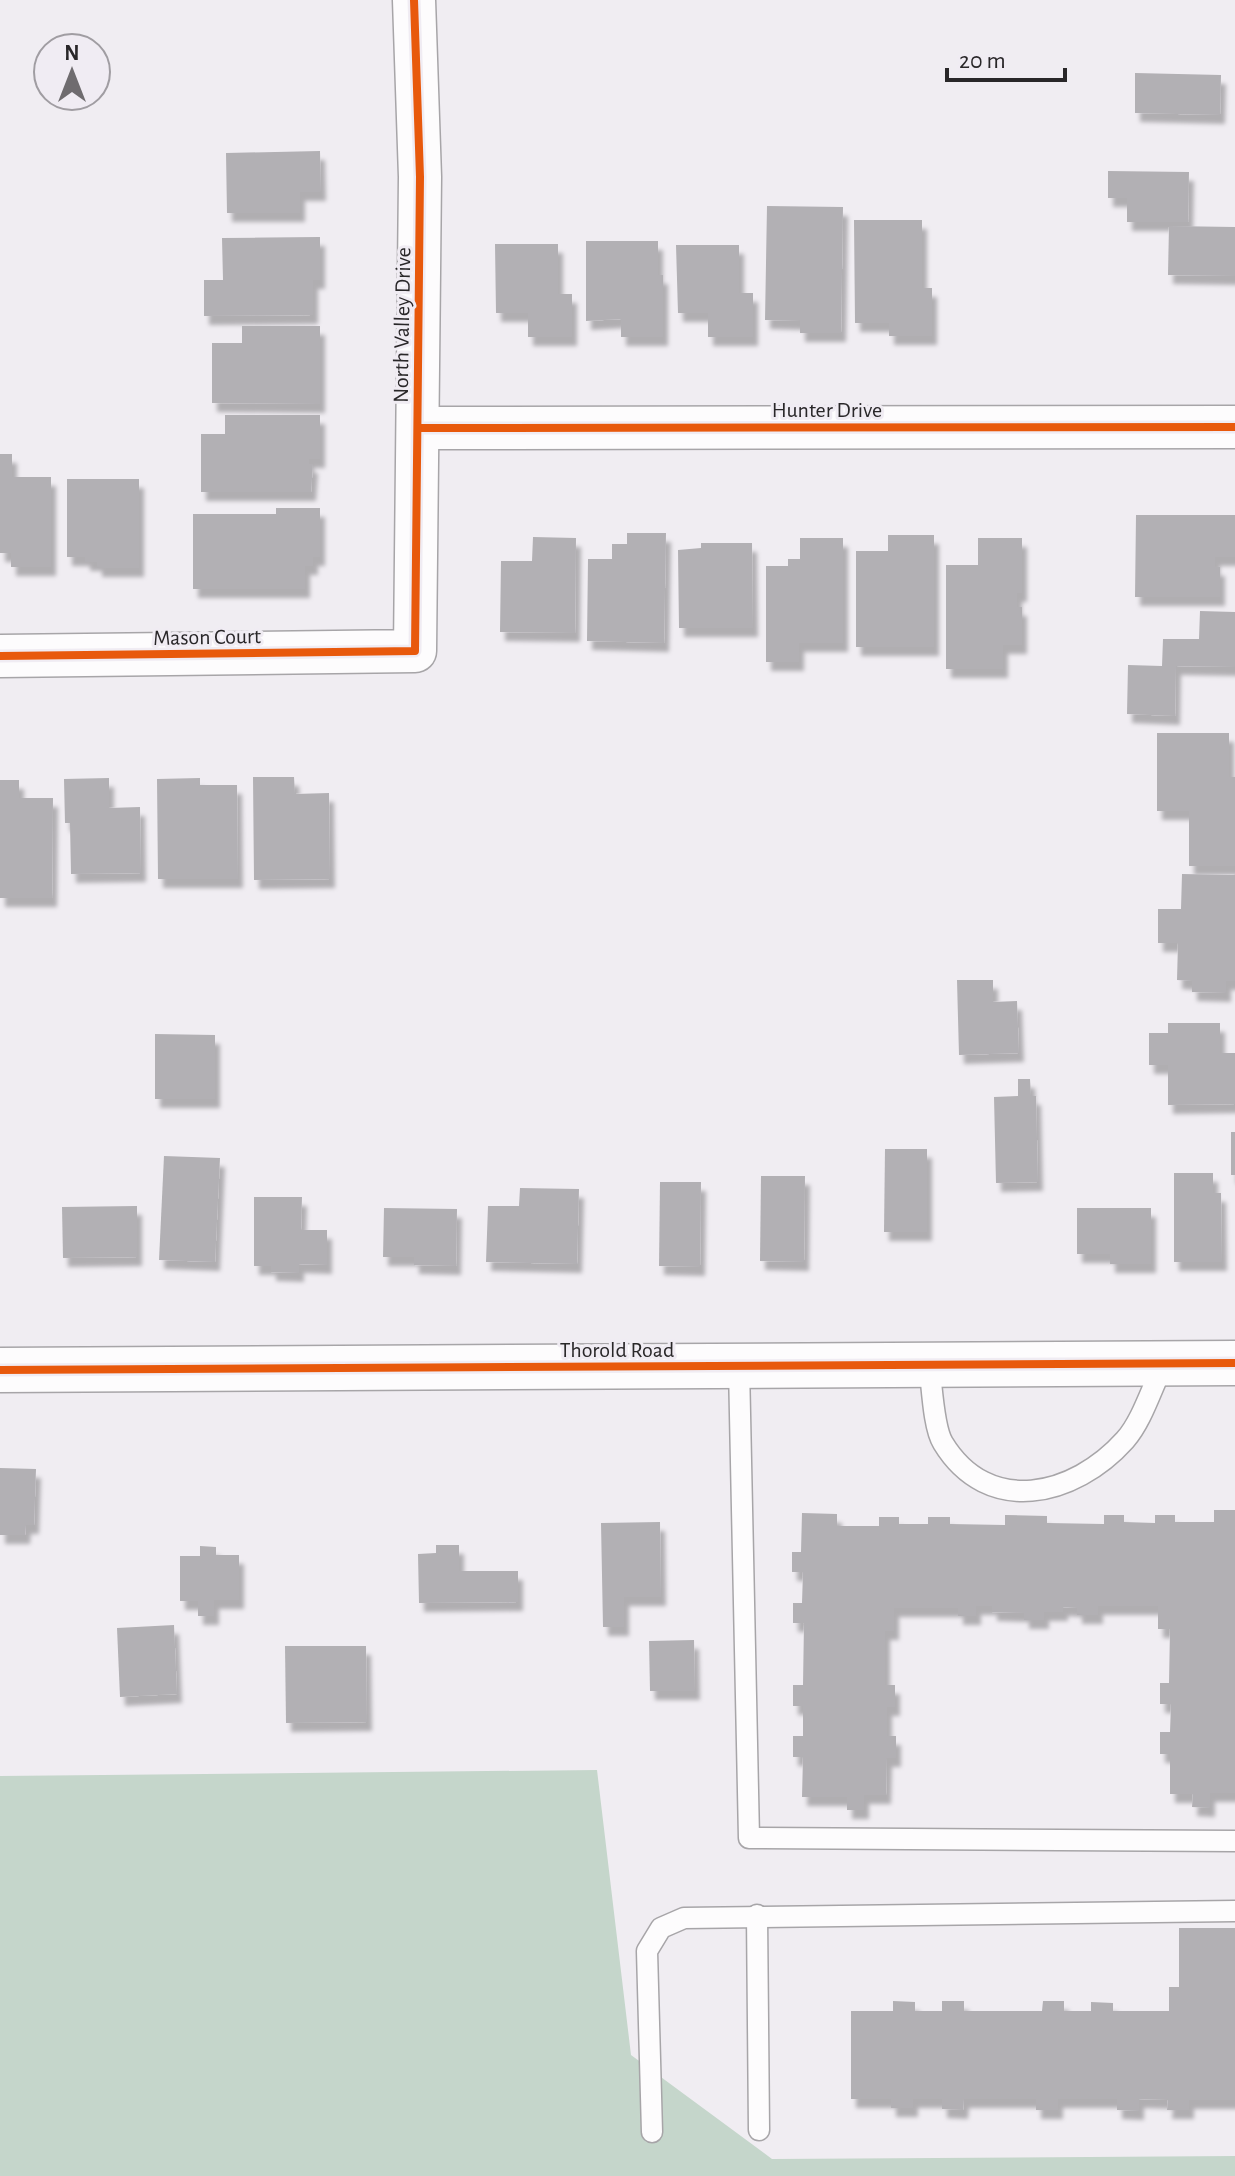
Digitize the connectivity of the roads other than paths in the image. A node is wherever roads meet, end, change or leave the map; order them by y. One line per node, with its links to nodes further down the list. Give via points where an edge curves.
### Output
1 (414, 0): 3 (street, North Valley Drive, via 420,177)
2 (1235, 427): 3 (street, Hunter Drive)
3 (418, 428): 4 (street, North Valley Drive)
4 (415, 651): 5 (street, Mason Court)
5 (0, 656)
6 (1164, 1363): 7 (street, Thorold Road); 8 (street, Thorold Road); 8 (lane, via 1127,1438 1086,1474 1061,1487 1031,1492 979,1480 957,1462 940,1440)
7 (1235, 1363)
8 (929, 1364): 9 (street, Thorold Road)
9 (739, 1367): 10 (street, Thorold Road); 11 (lane, via 749,1838)
10 (0, 1370)
11 (1235, 1841)
12 (1235, 1911): 13 (lane)
13 (757, 1915): 14 (lane); 15 (lane, via 684,1918 661,1928 647,1951)
14 (759, 2130)
15 (652, 2132)

